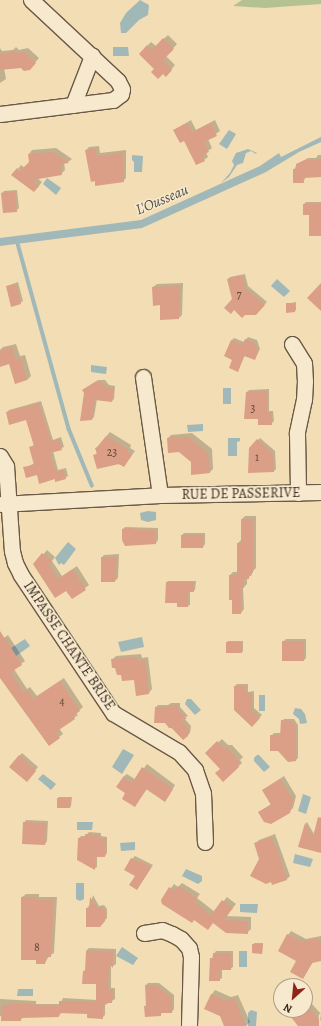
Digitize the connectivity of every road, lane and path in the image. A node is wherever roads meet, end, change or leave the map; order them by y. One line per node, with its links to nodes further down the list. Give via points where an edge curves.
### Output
1 (31, 0): 2 (street)
2 (92, 56): 3 (street); 3 (street, via 118,81 122,94 113,100)
3 (73, 105): 4 (street)
4 (0, 114)
5 (292, 344): 9 (street, via 304,363 305,381 297,433)
6 (143, 376): 10 (street)
7 (0, 456): 11 (street, IMPASSE CHANTE BRISE, via 6,466)
8 (321, 492): 9 (street, RUE DE PASSERIVE)
9 (298, 493): 10 (street, RUE DE PASSERIVE)
10 (160, 495): 11 (street, RUE DE PASSERIVE)
11 (5, 504): 12 (street, IMPASSE CHANTE BRISE, via 12,551 18,569 109,708 124,720 179,752 195,770 203,793)
12 (205, 842)
13 (144, 934): 14 (street, via 162,930 181,939 189,948)
14 (189, 1026)

